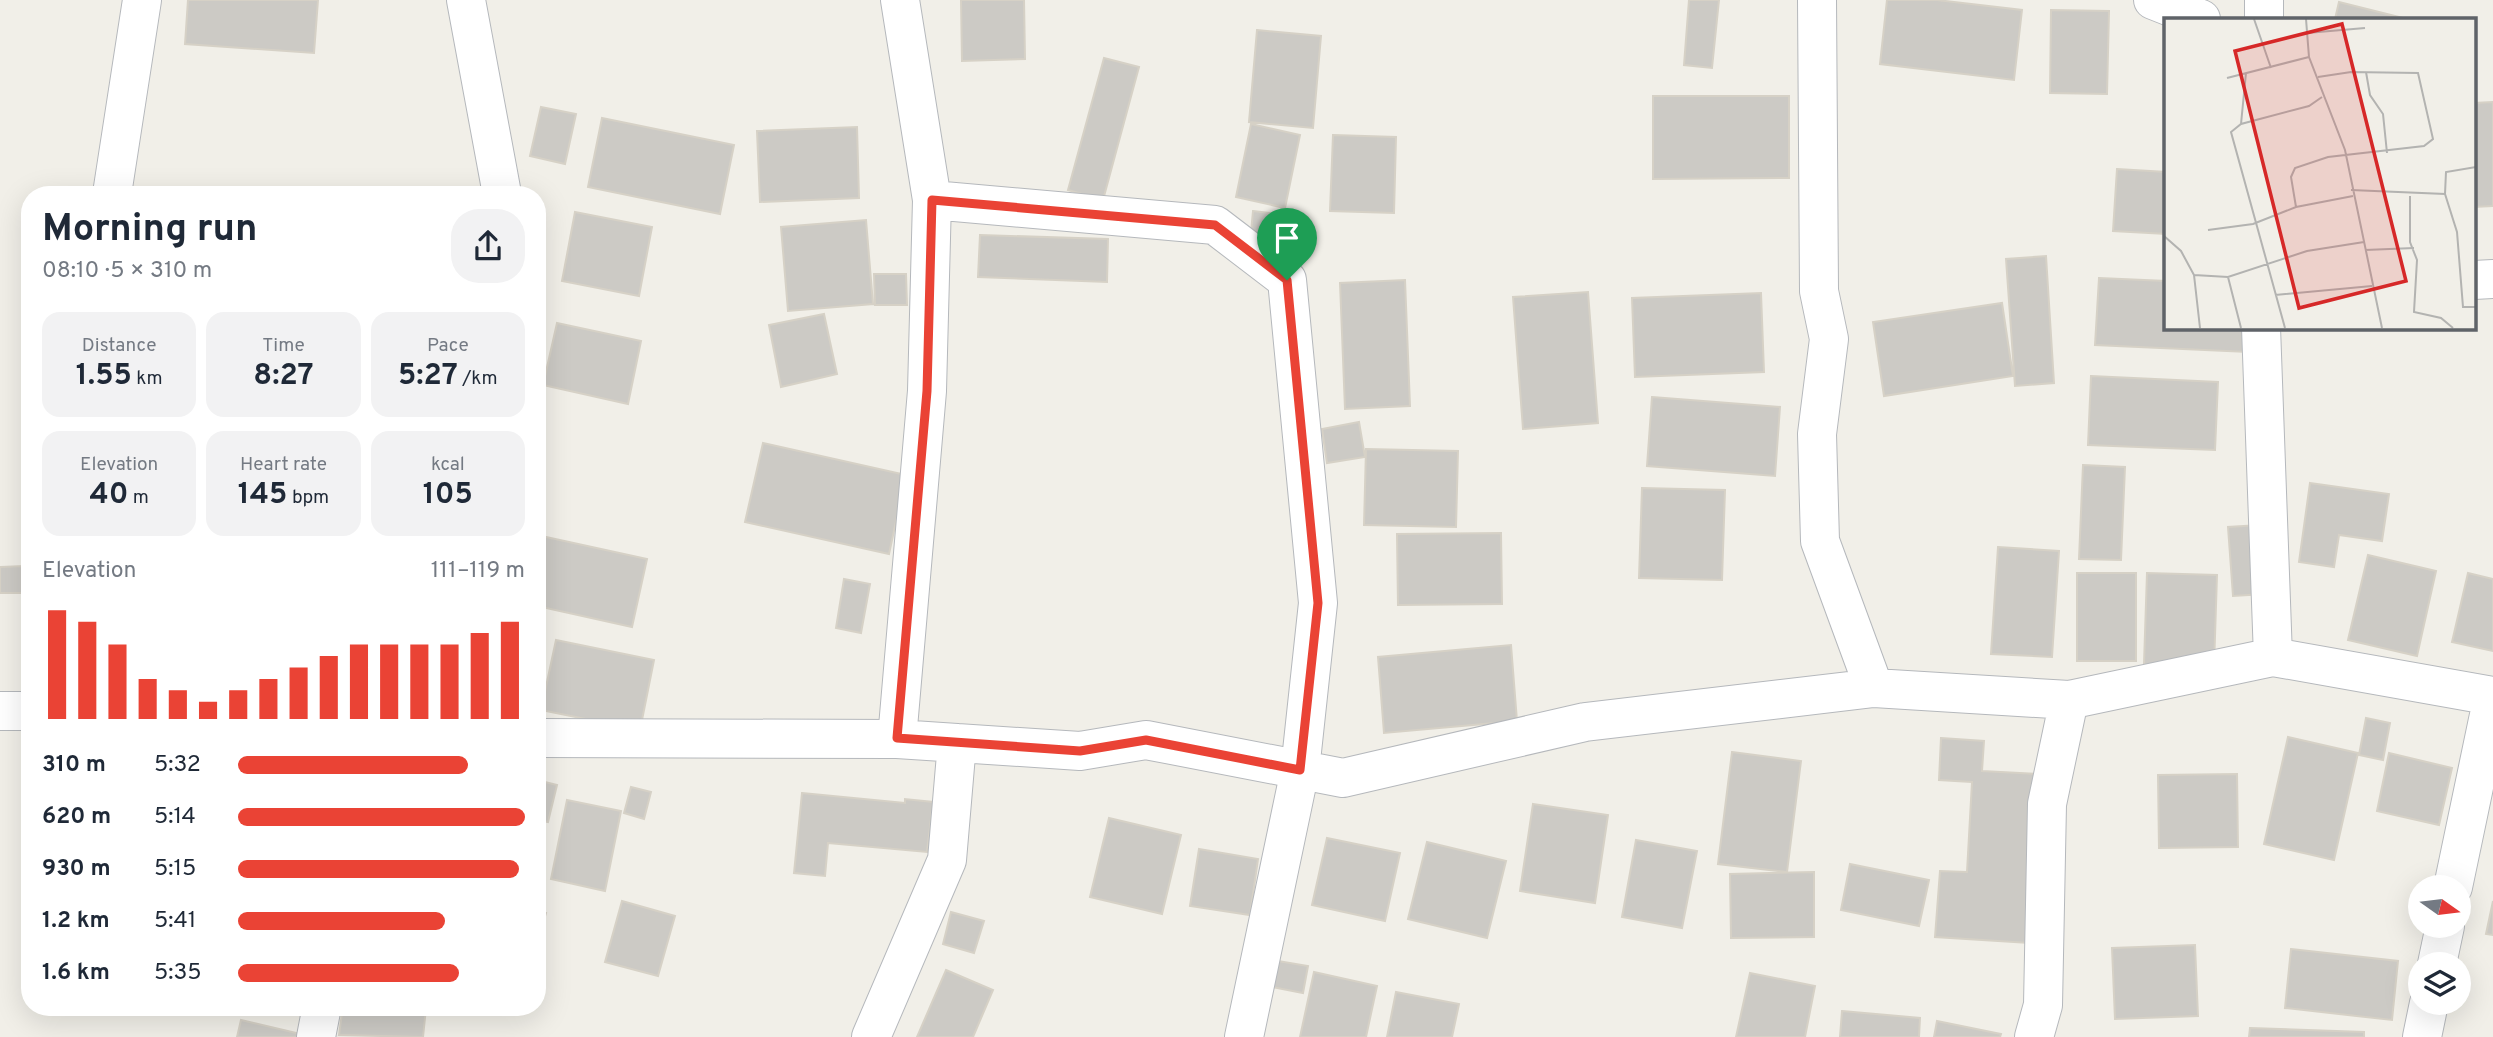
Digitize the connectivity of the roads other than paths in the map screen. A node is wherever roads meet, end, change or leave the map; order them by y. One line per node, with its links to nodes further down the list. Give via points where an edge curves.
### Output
1 (142, 0): 9 (street)
2 (466, 0): 10 (street)
3 (900, 0): 11 (street)
4 (1817, 0): 14 (street, via 1819,291 1829,339 1817,434 1820,541)
5 (2153, 0): 7 (street)
6 (2264, 0): 8 (street)
7 (2198, 18)
8 (2264, 18)
9 (114, 186)
10 (501, 186)
11 (932, 200): 19 (street, via 927,391); 21 (street, via 1215,225 1287,280 1318,603)
12 (2261, 329): 13 (street)
13 (2273, 657): 15 (street); 22 (street, via 2493,696)
14 (1874, 688): 15 (street); 21 (street, via 1585,722 1343,778)
15 (2069, 700): 28 (street, via 2047,804 2043,1005)
16 (0, 711): 17 (street)
17 (21, 711)
18 (546, 738): 19 (street)
19 (897, 738): 20 (street)
20 (957, 743): 21 (street, via 1080,751 1146,740); 26 (street, via 947,860)
21 (1300, 770): 27 (street)
22 (2456, 875)
23 (2427, 1015): 29 (street)
24 (320, 1016): 25 (street)
25 (316, 1037)
26 (871, 1037)
27 (1244, 1037)
28 (2034, 1037)
29 (2422, 1037)

